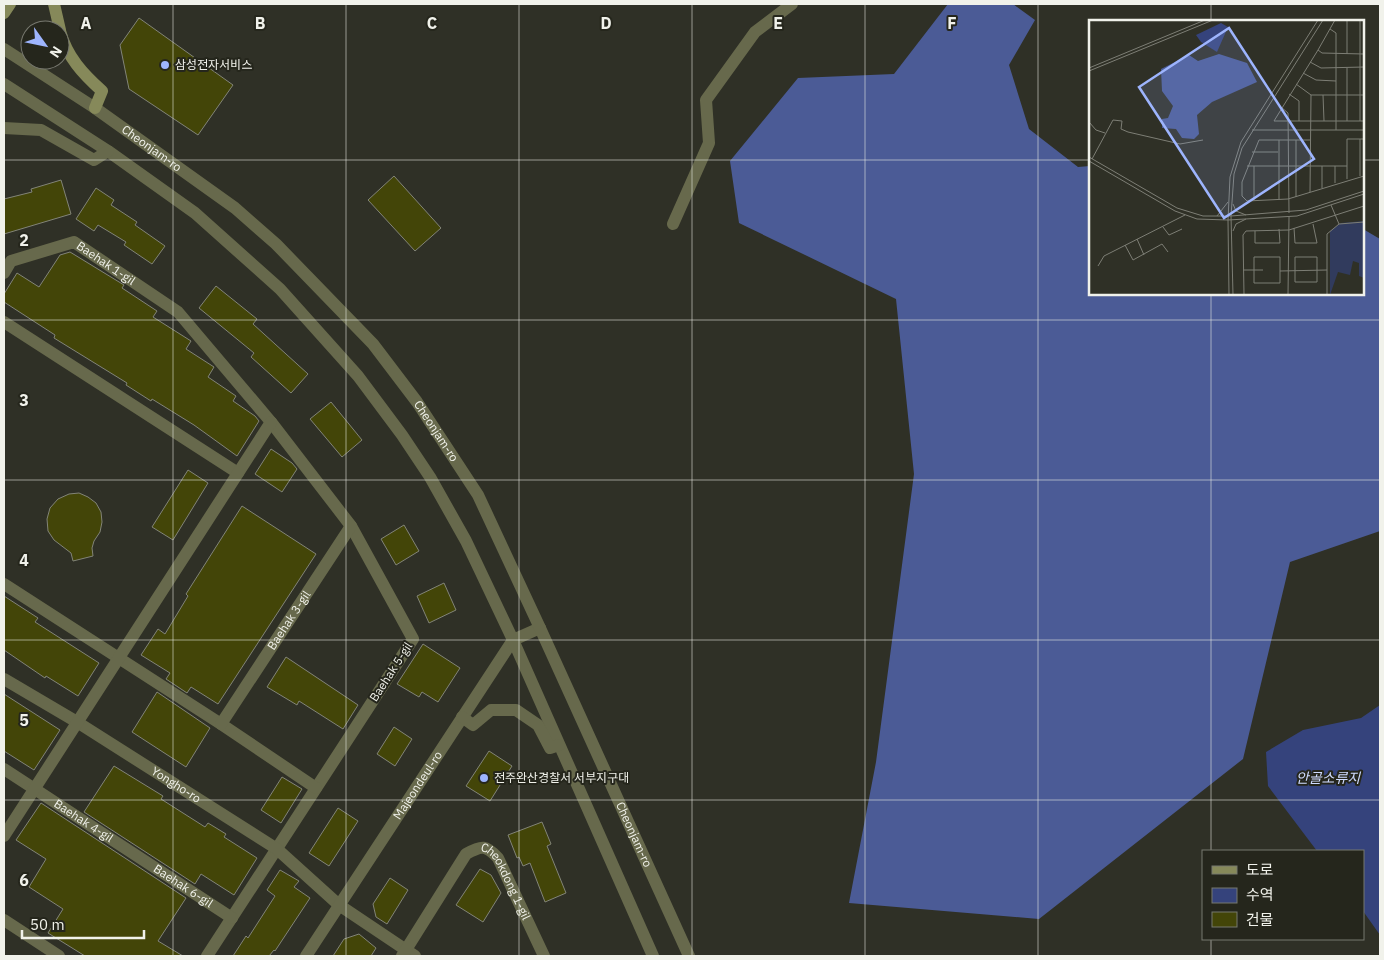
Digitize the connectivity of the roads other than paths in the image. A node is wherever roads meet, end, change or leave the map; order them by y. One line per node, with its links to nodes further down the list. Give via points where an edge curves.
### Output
1 (10, 4): 4 (main road)
2 (54, 4): 5 (main road)
3 (792, 4): 12 (street, via 755,32 706,100 709,143)
4 (4, 13)
5 (58, 20)
6 (4, 49): 9 (street, Cheonjam-ro)
7 (70, 56): 9 (main road, via 102,91)
8 (4, 84): 11 (street)
9 (95, 108): 19 (street, Cheonjam-ro, via 234,208 286,254 373,344 417,402 478,495)
10 (4, 128): 11 (street, via 41,130 94,160)
11 (108, 151): 20 (street, via 194,213 280,289 358,376 430,477 466,541)
12 (673, 224)
13 (4, 272): 15 (street, Baehak 1-gil, via 11,261 74,242 178,312)
14 (4, 322): 16 (street)
15 (271, 422): 16 (street); 17 (street)
16 (238, 473): 21 (street)
17 (351, 526): 25 (street, Baehak 3-gil); 28 (street, Baehak 5-gil, via 413,639)
18 (4, 584): 21 (street)
19 (540, 628): 20 (street); 42 (street, Cheonjam-ro)
20 (513, 640): 23 (street, Majeondeul-ro); 26 (street)
21 (119, 658): 24 (street); 25 (street)
22 (4, 679): 24 (street, Yongho-ro)
23 (462, 718): 26 (street, via 473,725 491,710 516,710 538,725 550,748); 33 (street, Majeondeul-ro)
24 (77, 722): 29 (street); 31 (street, Yongho-ro)
25 (221, 724): 28 (street)
26 (559, 745): 41 (street)
27 (4, 769): 29 (street, Baehak 4-gil)
28 (316, 788): 31 (street, Baehak 5-gil)
29 (34, 789): 30 (street); 32 (street, Baehak 4-gil)
30 (4, 836)
31 (277, 849): 33 (street, Yongho-ro); 34 (street)
32 (134, 854): 34 (street, Baehak 6-gil)
33 (339, 905): 36 (street, Yongho-ro); 39 (street, Majeondeul-ro)
34 (232, 918): 38 (street)
35 (4, 920): 37 (street)
36 (408, 954): 40 (street, Cheokdong 1-gil, via 466,854 479,847 490,849 498,858)
37 (59, 956)
38 (207, 956)
39 (306, 956)
40 (544, 956)
41 (653, 956)
42 (689, 956)

